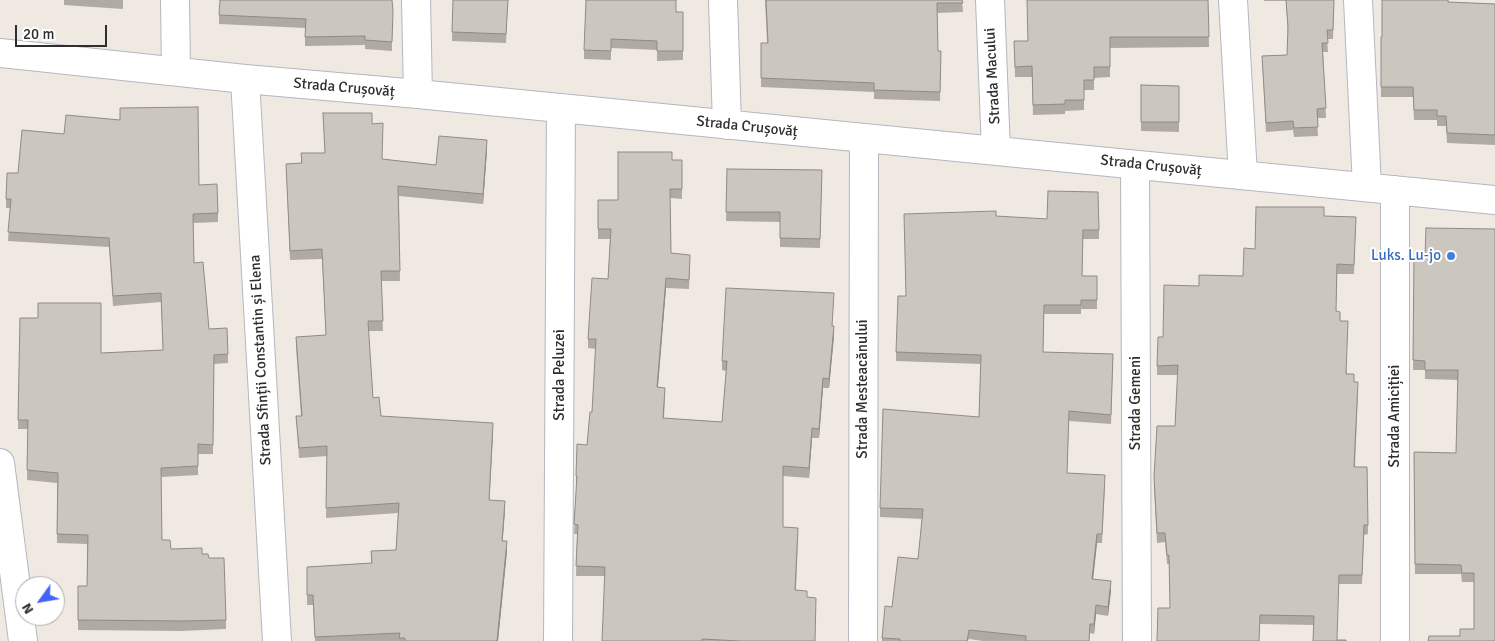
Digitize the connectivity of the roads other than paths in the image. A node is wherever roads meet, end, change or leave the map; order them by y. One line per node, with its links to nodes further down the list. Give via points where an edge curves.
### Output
1 (175, 0): 8 (street)
2 (416, 0): 10 (street)
3 (723, 0): 12 (street)
4 (990, 0): 14 (street, Strada Macului)
5 (1234, 0): 16 (street)
6 (1358, 0): 17 (street)
7 (0, 53): 8 (street, Strada Crușovăț)
8 (176, 70): 9 (street, Strada Crușovăț)
9 (245, 79): 10 (street, Strada Crușovăț); 22 (street, Strada Sfinții Constantin și Elena)
10 (418, 94): 11 (street, Strada Crușovăț)
11 (561, 108): 12 (street, Strada Crușovăț); 23 (street, Strada Peluzei)
12 (727, 125): 13 (street, Strada Crușovăț)
13 (864, 138): 14 (street, Strada Crușovăț); 24 (street, Strada Mesteacănului)
14 (996, 151): 15 (street, Strada Crușovăț)
15 (1135, 164): 16 (street, Strada Crușovăț); 25 (street, Strada Gemeni)
16 (1243, 175): 17 (street, Strada Crușovăț)
17 (1367, 188): 18 (street, Strada Crușovăț)
18 (1395, 190): 19 (street, Strada Crușovăț); 26 (street, Strada Amiciției)
19 (1495, 200)
20 (0, 463): 21 (street)
21 (23, 641)
22 (277, 641)
23 (558, 641)
24 (863, 641)
25 (1137, 641)
26 (1395, 641)

